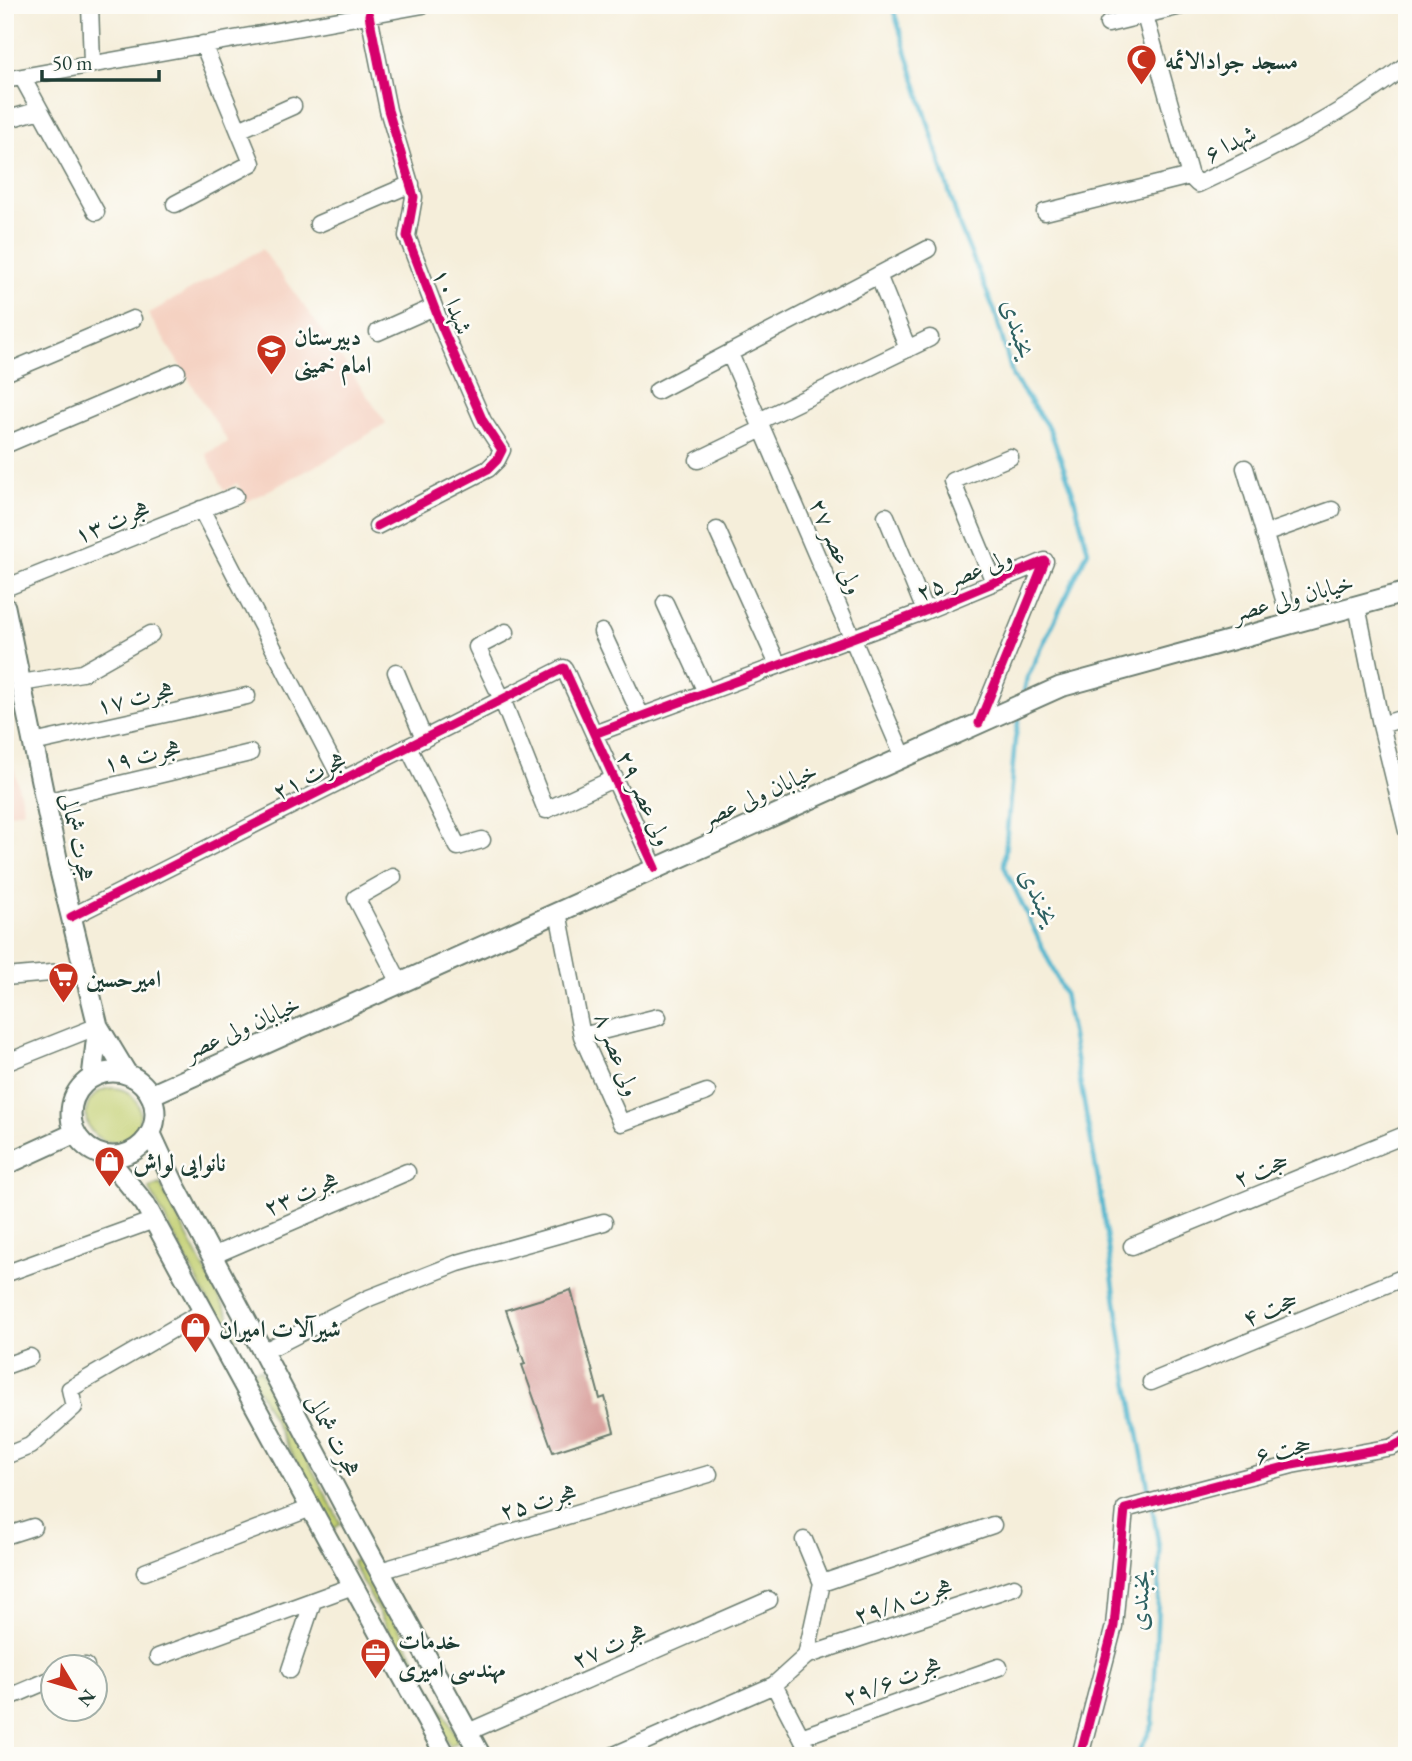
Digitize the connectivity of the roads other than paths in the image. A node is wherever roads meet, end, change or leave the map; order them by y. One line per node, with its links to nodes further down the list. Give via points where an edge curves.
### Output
1 (89, 5): 8 (street)
2 (423, 5): 5 (street)
3 (1185, 5): 4 (street)
4 (1143, 10): 6 (street); 16 (street, شهدا ۶)
5 (369, 15): 7 (street); 17 (street, شهدا ۱۰, via 388,110)
6 (1108, 23)
7 (203, 44): 8 (street); 15 (street)
8 (92, 64): 10 (street)
9 (1407, 64): 16 (street, شهدا ۶, via 1381,86 1254,158 1198,184)
10 (22, 77): 11 (street); 13 (street)
11 (5, 80)
12 (293, 106): 15 (street)
13 (40, 110): 14 (street); 19 (street)
14 (5, 120)
15 (239, 130): 18 (street, via 252,163)
16 (1190, 176): 20 (street)
17 (411, 184): 21 (street); 24 (street, شهدا ۱۰, via 414,197 407,236)
18 (175, 204)
19 (96, 212)
20 (1045, 212)
21 (318, 224)
22 (928, 249): 23 (street)
23 (878, 275): 28 (street); 29 (street)
24 (434, 306): 26 (street); 42 (street, شهدا ۱۰, via 483,421 502,450 488,469)
25 (133, 319): 31 (street)
26 (378, 332)
27 (930, 338): 28 (street)
28 (908, 349): 33 (street)
29 (730, 354): 32 (street); 33 (street, ولی عصر ۲۷)
30 (177, 372): 34 (street)
31 (5, 373)
32 (657, 391)
33 (760, 425): 36 (street); 56 (street, ولی عصر ۲۷)
34 (5, 445)
35 (1010, 457): 45 (street, via 952,481)
36 (698, 460)
37 (1245, 468): 44 (street)
38 (235, 496): 39 (street, هجرت ۱۳)
39 (201, 509): 46 (street, هجرت ۱۳); 75 (street)
40 (1332, 510): 44 (street)
41 (886, 516): 51 (street)
42 (377, 526)
43 (717, 530): 57 (street)
44 (1264, 534): 52 (street)
45 (995, 582): 51 (street, ولی عصر ۲۵); 66 (street, ولی عصر ۲۵, via 1045,561)
46 (5, 588)
47 (1407, 592): 49 (main road, خیابان ولی عصر)
48 (665, 603): 61 (street)
49 (1357, 606): 52 (main road, خیابان ولی عصر); 67 (street)
50 (5, 607): 60 (main road, هجرت شمالی)
51 (925, 611): 56 (street, ولی عصر ۲۵)
52 (1291, 623): 66 (main road, خیابان ولی عصر, via 1060,687)
53 (506, 632): 63 (street, via 477,647)
54 (602, 632): 64 (street)
55 (151, 634): 60 (street, via 82,673)
56 (852, 638): 57 (street, ولی عصر ۲۵); 73 (street, ولی عصر ۲۷)
57 (778, 665): 61 (street, ولی عصر ۲۵)
58 (564, 668): 63 (street, هجرت ۲۱); 68 (street, ولی عصر ۲۹)
59 (396, 672): 69 (street)
60 (21, 682): 70 (main road, هجرت شمالی)
61 (706, 692): 64 (street, ولی عصر ۲۵)
62 (247, 695): 70 (street, هجرت ۱۷)
63 (502, 699): 69 (street, هجرت ۲۱); 74 (street, via 546,810)
64 (641, 716): 68 (street, ولی عصر ۲۵)
65 (1407, 717): 67 (street)
66 (980, 723): 73 (main road, خیابان ولی عصر)
67 (1381, 724): 76 (street)
68 (594, 734): 74 (street, ولی عصر ۲۹)
69 (424, 739): 71 (street, هجرت ۲۱)
70 (33, 743): 77 (main road, هجرت شمالی)
71 (408, 747): 75 (street, هجرت ۲۱); 79 (street, via 458,847)
72 (250, 753): 77 (street, هجرت ۱۹)
73 (902, 756): 80 (main road, خیابان ولی عصر)
74 (615, 778): 80 (street, ولی عصر ۲۹)
75 (342, 780): 83 (street, هجرت ۲۱)
76 (1401, 786): 78 (street)
77 (45, 802): 83 (main road, هجرت شمالی)
78 (1407, 831)
79 (482, 840)
80 (655, 868): 82 (main road, خیابان ولی عصر)
81 (393, 877): 86 (street, via 356,898)
82 (558, 912): 86 (main road, خیابان ولی عصر); 89 (street, ولی عصر ۸)
83 (71, 917): 84 (main road, هجرت شمالی)
84 (85, 971): 85 (street); 88 (main road, هجرت شمالی)
85 (5, 977)
86 (400, 983): 94 (main road, خیابان ولی عصر)
87 (658, 1017): 89 (street)
88 (98, 1026): 90 (street); 91 (main road); 92 (main road, هجرت شمالی)
89 (582, 1036): 93 (street, ولی عصر ۸, via 621,1123)
90 (5, 1063)
91 (127, 1074): 92 (main road, via 109,1072); 94 (main road)
92 (92, 1077): 95 (main road, via 71,1108)
93 (707, 1092)
94 (151, 1095): 97 (main road, via 155,1122)
95 (75, 1133): 98 (main road, via 82,1144); 99 (main road)
96 (1407, 1133): 103 (street, حجت ۲)
97 (151, 1134): 98 (main road, via 132,1152); 104 (main road, هجرت شمالی)
98 (106, 1156): 101 (main road)
99 (5, 1165)
100 (407, 1172): 104 (street, هجرت ۲۳)
101 (154, 1220): 105 (street); 107 (main road)
102 (604, 1222): 108 (street, via 458,1263 369,1298)
103 (1132, 1246)
104 (212, 1256): 108 (main road, هجرت شمالی)
105 (10, 1272)
106 (1407, 1276): 111 (street, حجت ۴)
107 (204, 1311): 113 (street, via 70,1390 74,1407 30,1446); 115 (main road)
108 (263, 1352): 121 (main road, هجرت شمالی)
109 (30, 1357): 110 (street)
110 (5, 1366)
111 (1151, 1382)
112 (1407, 1439): 139 (street, حجت ۶, via 1392,1447 1292,1465 1125,1509 1114,1626)
113 (5, 1455)
114 (709, 1474): 121 (street, هجرت ۲۵)
115 (311, 1508): 120 (street); 123 (main road)
116 (993, 1525): 122 (street)
117 (33, 1527): 118 (street)
118 (5, 1536)
119 (804, 1540): 122 (street)
120 (145, 1572)
121 (380, 1572): 135 (main road, هجرت شمالی)
122 (822, 1583): 127 (street)
123 (353, 1586): 126 (street); 136 (main road)
124 (1014, 1587): 127 (street, هجرت ۲۹/۸)
125 (769, 1600): 135 (street, هجرت ۲۷)
126 (313, 1601): 128 (street); 130 (street)
127 (806, 1656): 132 (street)
128 (158, 1657)
129 (999, 1667): 134 (street, هجرت ۲۹/۶)
130 (290, 1670)
131 (38, 1685): 133 (street)
132 (774, 1685): 134 (street); 137 (street)
133 (5, 1699)
134 (801, 1737): 138 (street)
135 (473, 1748)
136 (446, 1756)
137 (612, 1756)
138 (811, 1756)
139 (1080, 1756)

